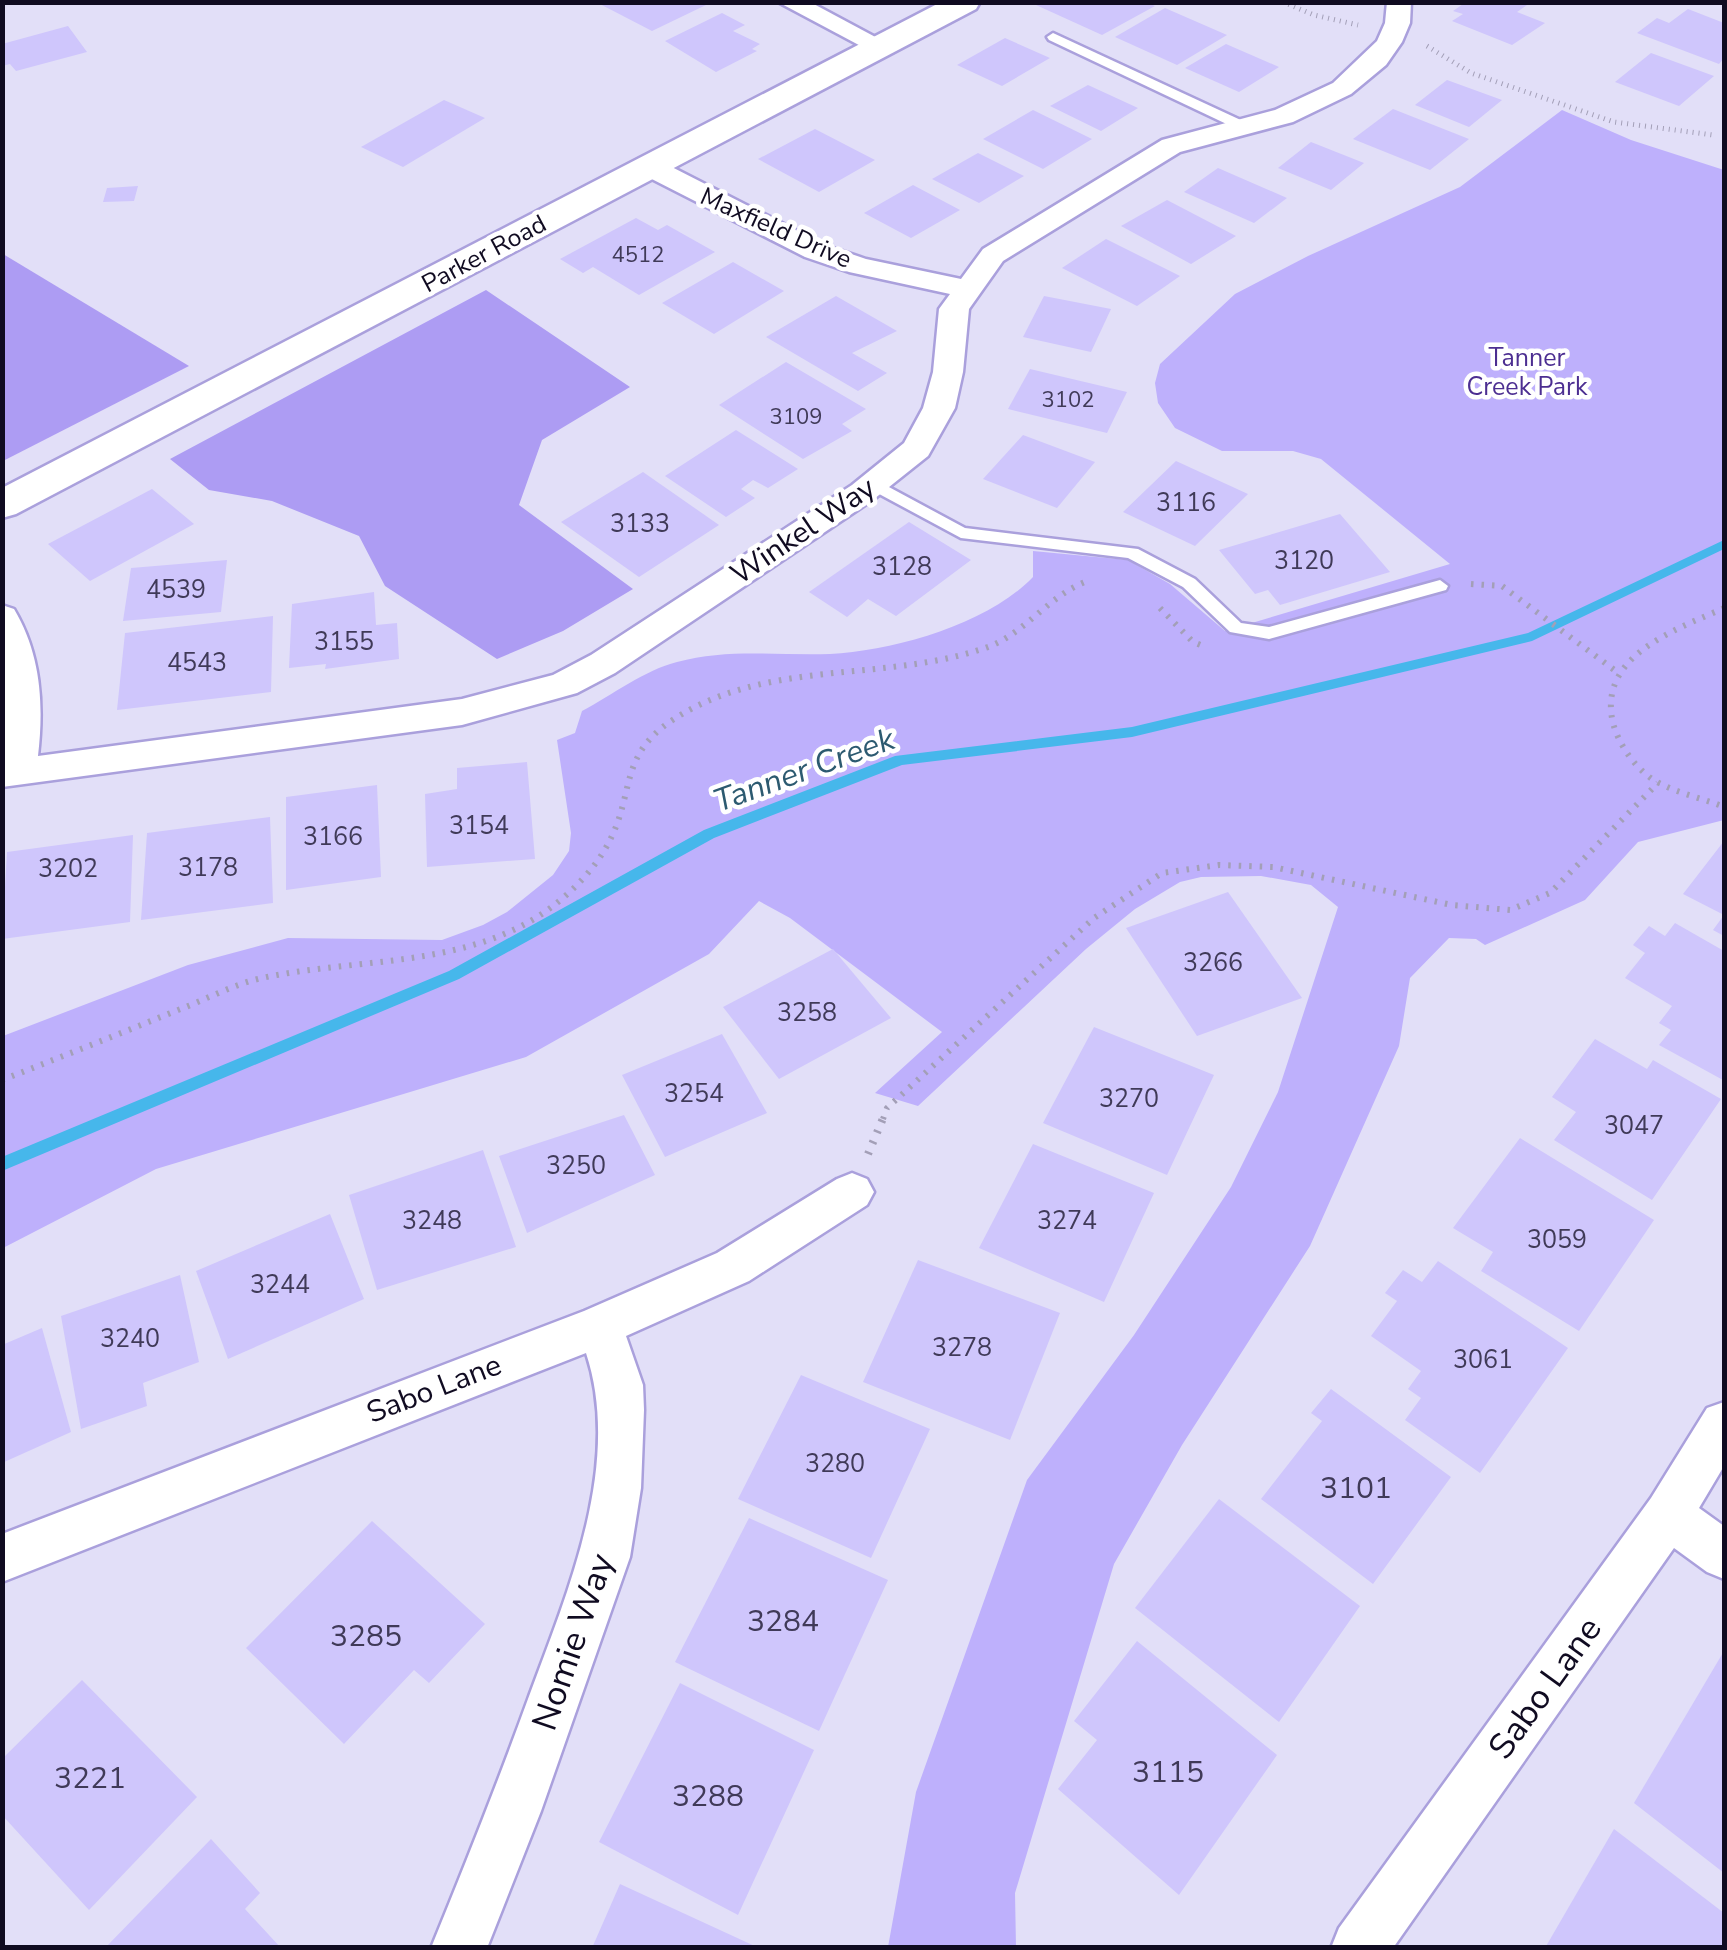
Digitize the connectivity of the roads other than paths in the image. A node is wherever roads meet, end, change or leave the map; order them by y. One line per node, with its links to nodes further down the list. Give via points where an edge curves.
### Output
1 (790, 2): 5 (street)
2 (965, 2): 5 (street, Parker Road)
3 (1398, 2): 6 (street, Winkel Way, via 1392,34 1377,60 1350,82 1281,117)
4 (1053, 37): 6 (lane)
5 (881, 46): 7 (street, Parker Road)
6 (1240, 125): 8 (street, Winkel Way, via 1184,140 1103,186 1002,247)
7 (650, 167): 8 (street, Maxfield Drive, via 815,251); 10 (street, Parker Road)
8 (966, 289): 9 (street, Winkel Way, via 954,309 948,372 929,430 917,449)
9 (874, 484): 11 (lane, via 961,533 1132,553 1188,583 1236,628 1269,633); 13 (street, Winkel Way, via 564,684 462,712)
10 (2, 505)
11 (1440, 586)
12 (2, 617): 13 (street, via 18,648 26,704)
13 (10, 773)
14 (852, 1192): 15 (street, Sabo Lane, via 733,1267)
15 (600, 1326): 19 (street, Sabo Lane); 20 (street, Nomie Way, via 620,1385 621,1410 605,1556)
16 (1724, 1424): 17 (street, Sabo Lane)
17 (1668, 1515): 18 (street); 21 (street, Sabo Lane)
18 (1724, 1556)
19 (2, 1558)
20 (458, 1948)
21 (1358, 1948)

